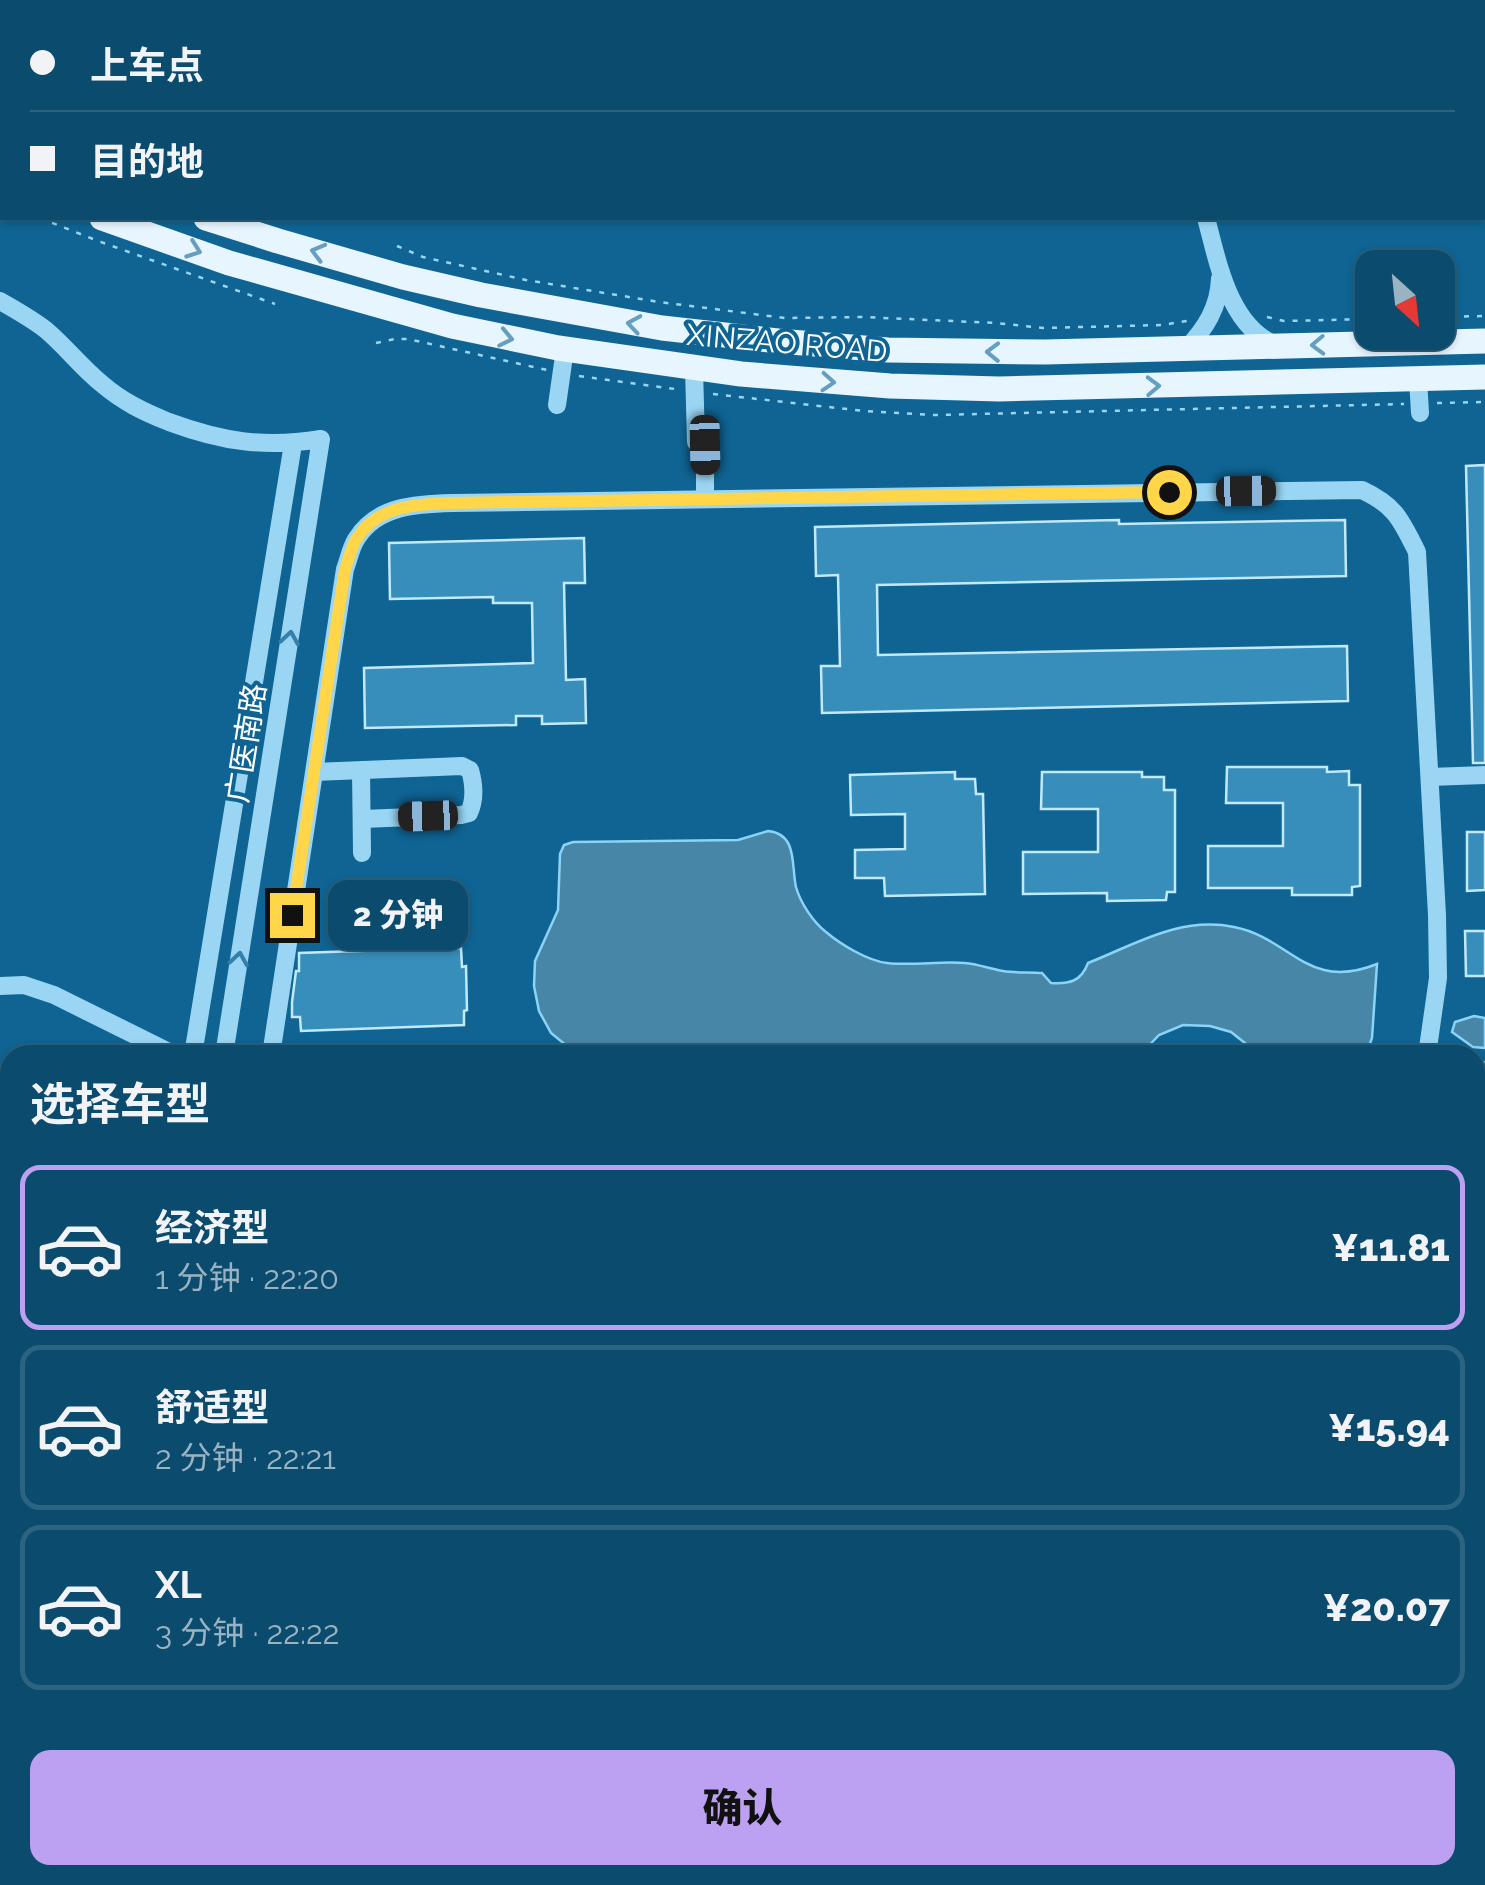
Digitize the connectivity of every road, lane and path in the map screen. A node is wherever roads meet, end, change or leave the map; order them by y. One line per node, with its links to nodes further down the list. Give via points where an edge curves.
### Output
1 (45, 220): 8 (path)
2 (108, 220): 18 (main road, XINZAO ROAD, one-way to 18)
3 (212, 220): 17 (main road, XINZAO ROAD, one-way to 3, via 888,350 662,328 443,287)
4 (1207, 220): 6 (street)
5 (397, 246): 12 (path, via 526,280 785,318 1042,328 1162,326)
6 (1220, 272): 16 (street, via 1248,323); 17 (street, via 1213,311)
7 (0, 301): 27 (street, via 44,329 124,402 206,435)
8 (275, 304)
9 (1258, 313): 13 (path, via 1284,322)
10 (1485, 316): 11 (path)
11 (1455, 317)
12 (1192, 318)
13 (1355, 320)
14 (1485, 341): 16 (main road, XINZAO ROAD, one-way to 16)
15 (376, 343): 18 (path, via 408,340)
16 (1278, 346): 17 (main road, XINZAO ROAD)
17 (1186, 349)
18 (563, 365): 19 (main road, XINZAO ROAD); 22 (path); 25 (street)
19 (694, 368): 21 (main road, XINZAO ROAD, one-way to 21, via 999,390); 28 (street)
20 (1485, 377): 21 (main road, XINZAO ROAD)
21 (1418, 378): 26 (street)
22 (641, 384)
23 (749, 398): 26 (path, via 936,416)
24 (1485, 402): 26 (path)
25 (557, 405)
26 (1420, 406)
27 (293, 444): 37 (street, 广医南路); 38 (street, 广医南路, one-way to 27, via 322,439)
28 (706, 498): 30 (street, via 411,505 379,516 356,538 345,569); 32 (street, via 1362,490 1384,500 1417,552)
29 (362, 770): 30 (street); 33 (street); 33 (street, via 462,766 473,780 469,813)
30 (314, 772): 39 (street)
31 (1485, 775): 32 (street)
32 (1430, 776): 40 (street, via 1438,978)
33 (363, 819): 34 (street)
34 (362, 854)
35 (0, 986): 36 (street, via 54,995)
36 (155, 1045)
37 (195, 1045)
38 (226, 1045)
39 (273, 1045)
40 (1428, 1045)

